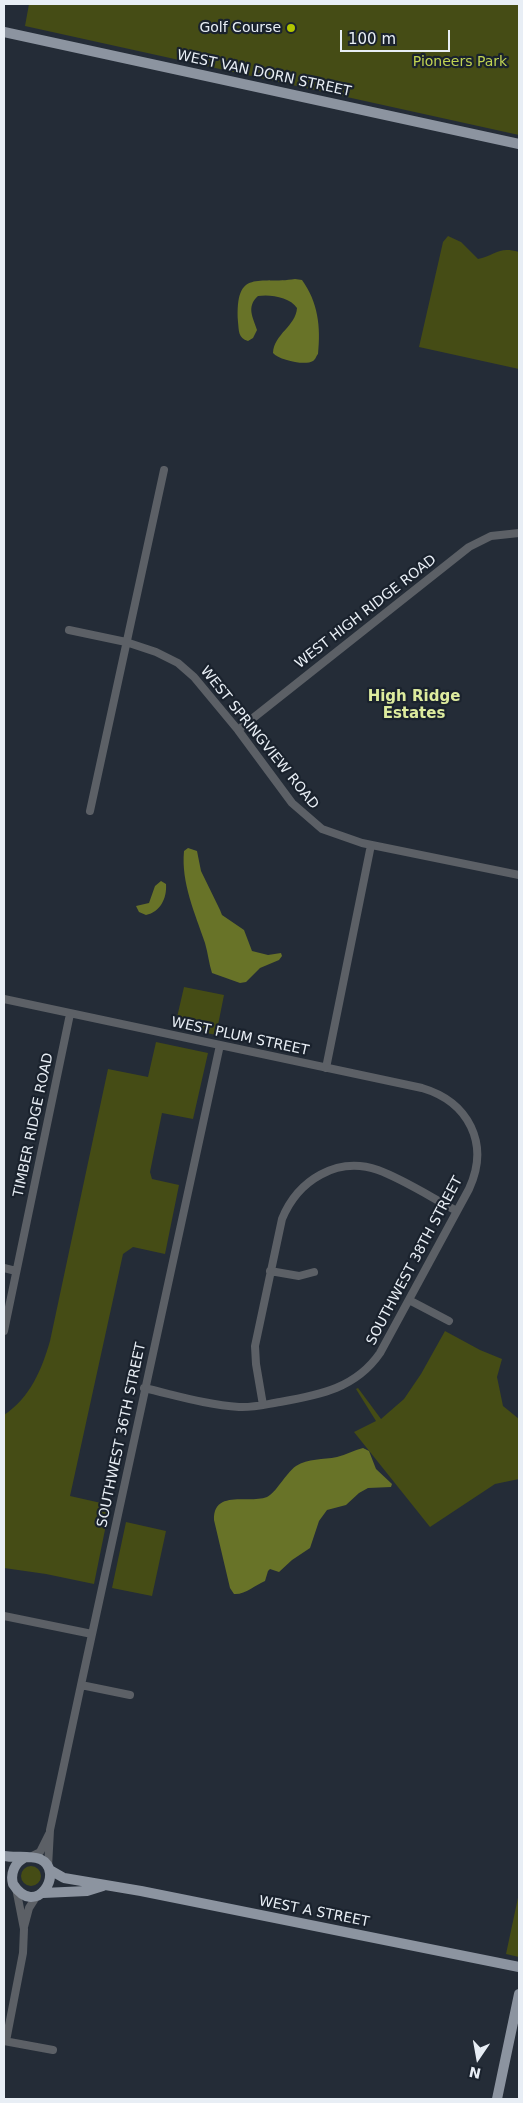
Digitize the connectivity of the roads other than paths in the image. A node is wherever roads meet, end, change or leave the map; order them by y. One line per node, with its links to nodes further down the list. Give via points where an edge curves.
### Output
1 (4, 32): 2 (main road, WEST VAN DORN STREET)
2 (519, 144)
3 (164, 470): 6 (street)
4 (519, 532): 7 (street, WEST HIGH RIDGE ROAD, via 491,536 469,547)
5 (69, 630): 6 (street, WEST SPRINGVIEW ROAD)
6 (126, 642): 7 (street, WEST SPRINGVIEW ROAD, via 178,664 194,677); 8 (street)
7 (238, 730): 9 (street, WEST SPRINGVIEW ROAD, via 305,816 333,834)
8 (90, 811)
9 (372, 845): 10 (street, WEST SPRINGVIEW ROAD); 14 (street)
10 (519, 875)
11 (4, 1000): 12 (street, WEST PLUM STREET)
12 (70, 1014): 13 (street, WEST PLUM STREET); 18 (street, TIMBER RIDGE ROAD)
13 (220, 1045): 14 (street, WEST PLUM STREET); 24 (street, SOUTHWEST 36TH STREET)
14 (326, 1068): 15 (street, WEST PLUM STREET, via 432,1091 449,1100)
15 (464, 1114): 16 (street, SOUTHWEST 38TH STREET, via 475,1138 477,1158 472,1182)
16 (457, 1211): 19 (street, via 369,1168 345,1166 328,1171 297,1192 285,1210); 21 (street, SOUTHWEST 38TH STREET)
17 (4, 1268): 18 (street)
18 (16, 1271): 23 (street, TIMBER RIDGE ROAD)
19 (270, 1271): 20 (street, via 299,1276); 25 (street, via 255,1346)
20 (314, 1272)
21 (409, 1300): 22 (street); 25 (street, SOUTHWEST 38TH STREET, via 373,1364 352,1381 325,1394)
22 (449, 1321)
23 (4, 1331)
24 (144, 1388): 25 (street, SOUTHWEST 38TH STREET, via 228,1406); 27 (street, SOUTHWEST 36TH STREET)
25 (263, 1405)
26 (4, 1616): 27 (street)
27 (92, 1634): 28 (street, SOUTHWEST 36TH STREET)
28 (81, 1685): 29 (street); 30 (street, SOUTHWEST 36TH STREET)
29 (130, 1695)
30 (50, 1830): 32 (street, SOUTHWEST 36TH STREET, via 40,1852); 33 (street, SOUTHWEST 36TH STREET)
31 (4, 1856): 32 (main road)
32 (26, 1858): 33 (main road, via 39,1859); 35 (main road, via 16,1865)
33 (49, 1868): 36 (main road, WEST A STREET, via 64,1878); 37 (main road, via 49,1880)
34 (4, 1870): 35 (main road)
35 (14, 1884): 37 (main road, via 24,1895); 38 (street)
36 (103, 1886): 37 (main road, WEST A STREET, via 87,1892); 39 (main road, WEST A STREET)
37 (40, 1895): 38 (street, via 29,1908)
38 (24, 1928): 41 (street, via 24,1954)
39 (519, 1966)
40 (519, 1994): 43 (main road)
41 (5, 2041): 42 (street)
42 (53, 2050)
43 (497, 2099)

